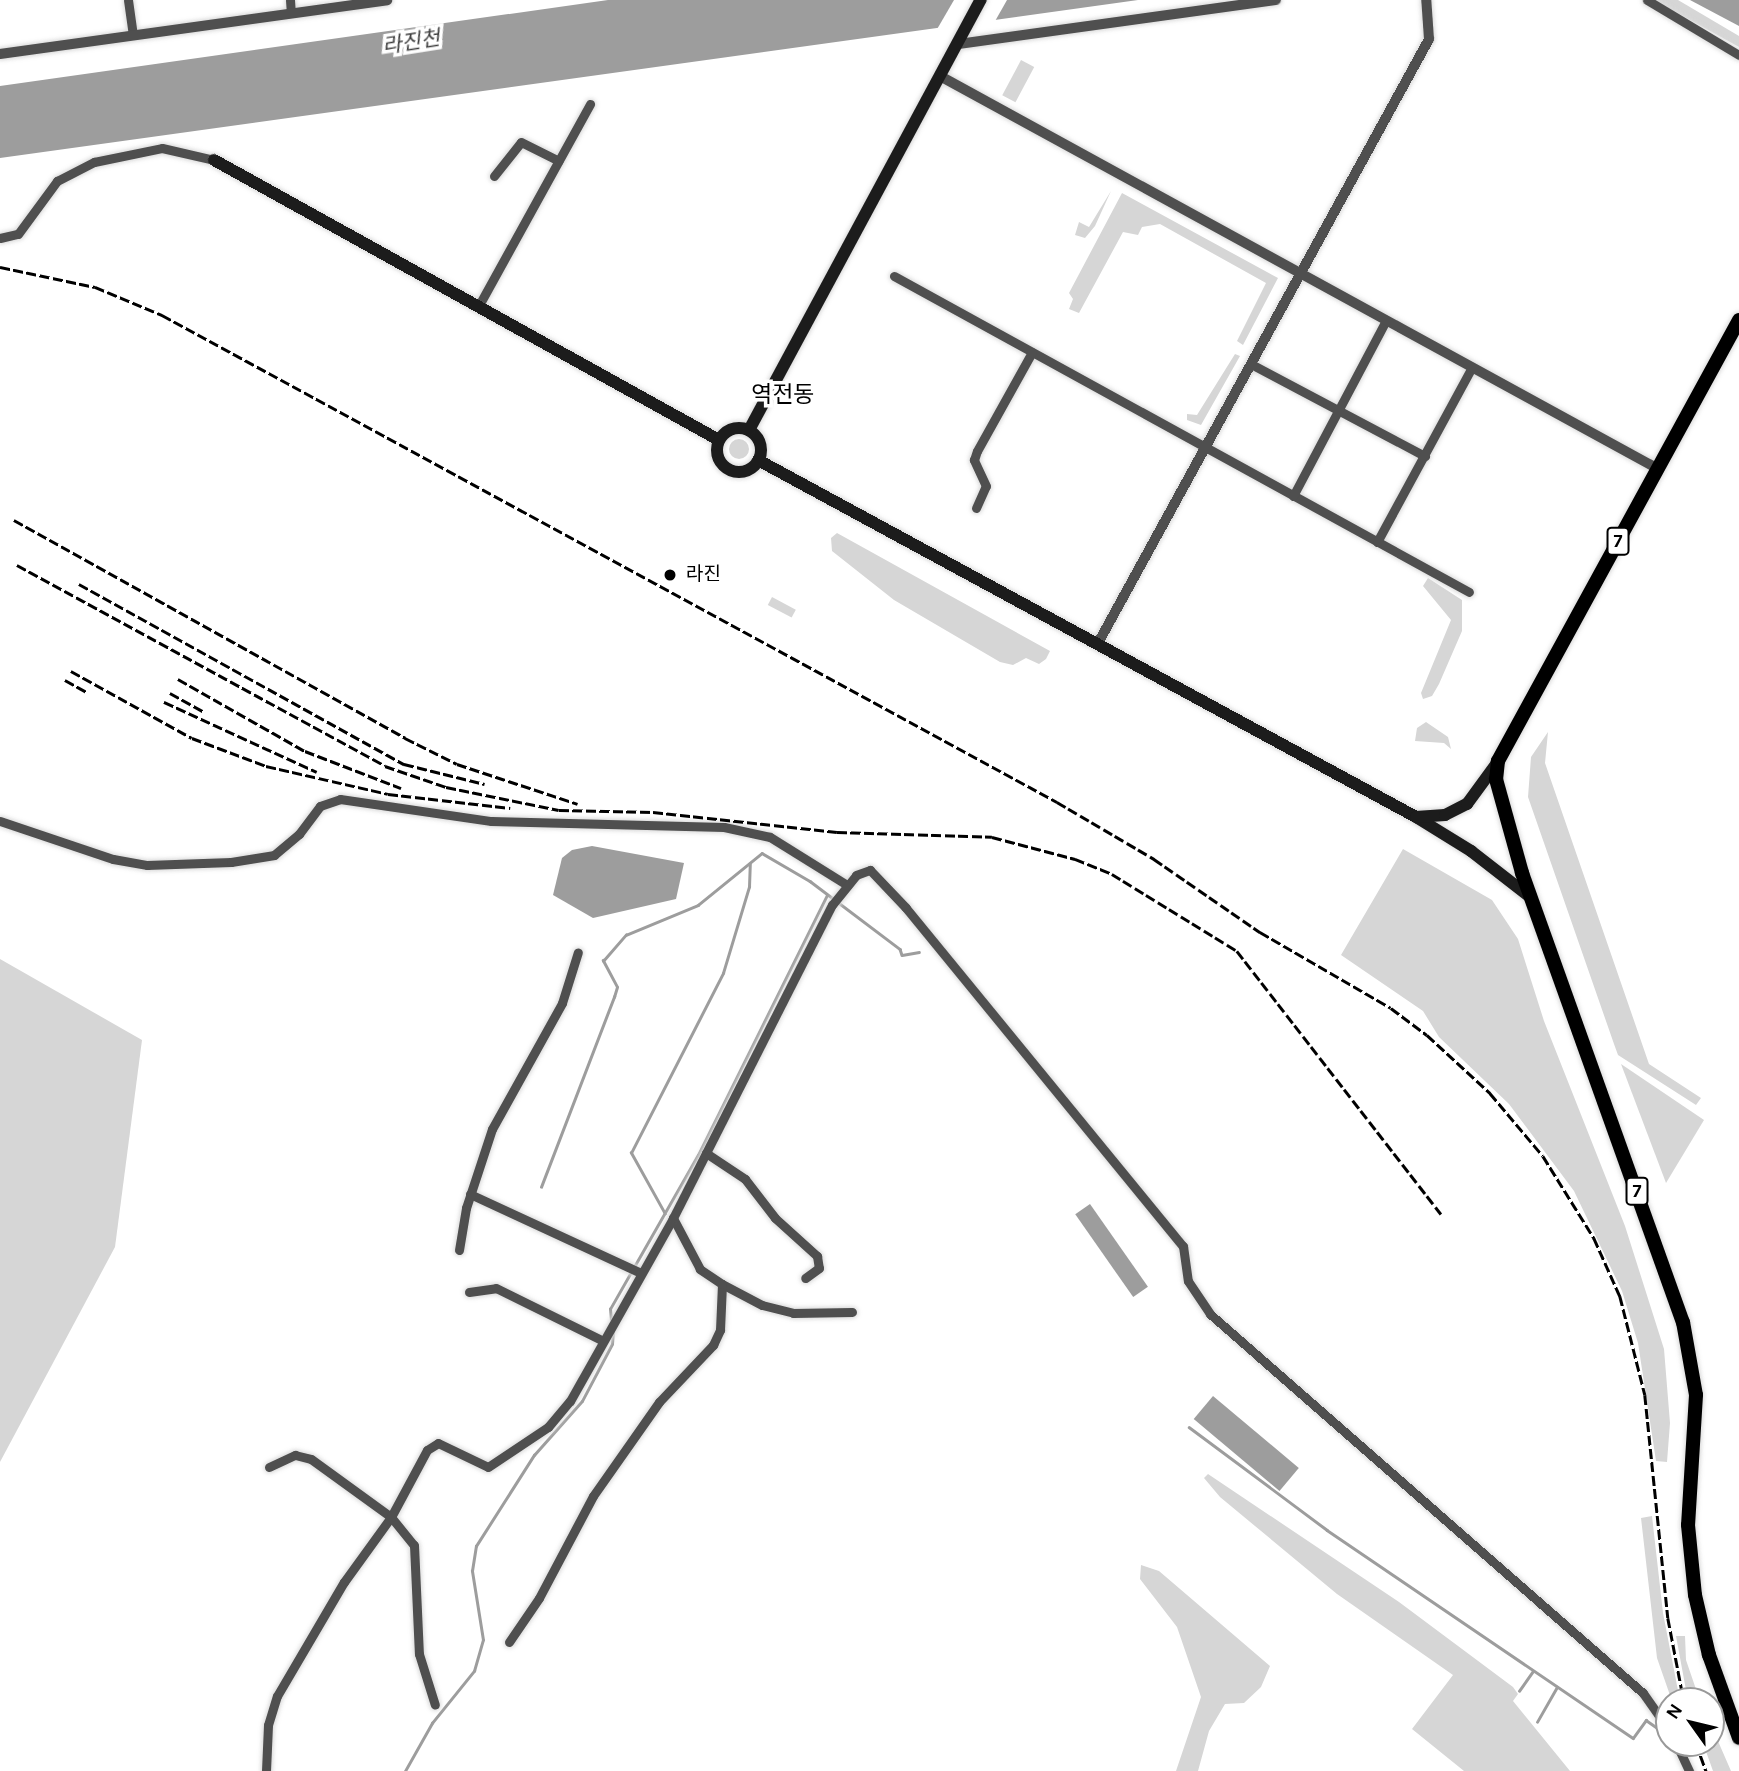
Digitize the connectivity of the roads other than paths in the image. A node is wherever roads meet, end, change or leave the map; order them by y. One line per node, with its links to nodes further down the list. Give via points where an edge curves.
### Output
1 (128, 0): 9 (street)
2 (290, 0): 8 (street)
3 (387, 0): 8 (street)
4 (981, 0): 10 (main road)
5 (1276, 0): 10 (street)
6 (1426, 0): 19 (street, via 1429,39)
7 (1647, 0): 12 (street)
8 (291, 13): 9 (street)
9 (133, 35): 11 (street)
10 (958, 44): 13 (main road)
11 (0, 54)
12 (1739, 55)
13 (940, 76): 19 (street); 28 (main road)
14 (590, 104): 16 (street)
15 (214, 160): 18 (street, via 162,148 94,162 57,181 18,234); 21 (main road)
16 (559, 161): 17 (street, via 521,142); 21 (street)
17 (494, 176)
18 (0, 238)
19 (1301, 273): 22 (street); 25 (street)
20 (894, 276): 24 (street)
21 (478, 307): 29 (main road)
22 (1387, 320): 26 (street); 27 (street)
23 (1739, 320): 33 (highway, 7)
24 (1032, 352): 30 (street); 35 (street, via 976,451 974,460 986,486)
25 (1251, 364): 27 (street); 30 (street)
26 (1472, 367): 31 (street); 33 (street)
27 (1340, 411): 31 (street); 34 (street)
28 (749, 430): 29 (main road, via 732,429); 32 (main road, via 760,443)
29 (719, 440): 32 (main road, via 718,457 729,470 745,471)
30 (1205, 447): 34 (street); 38 (street)
31 (1425, 456): 36 (street)
32 (758, 460): 38 (main road)
33 (1658, 469): 39 (highway, 7)
34 (1293, 496): 36 (street)
35 (976, 508)
36 (1377, 542): 37 (street)
37 (1469, 592)
38 (1097, 645): 40 (main road)
39 (1498, 761): 40 (main road, via 1467,804 1445,815); 43 (highway, 7, via 1499,797)
40 (1416, 817): 43 (main road, via 1471,851)
41 (0, 821): 42 (street, via 113,859 147,865 231,862 274,855 299,834 320,806 340,799 491,821 724,827 770,837)
42 (847, 885): 45 (street, via 795,975); 59 (street, via 870,870 906,908 1183,1246 1188,1281 1210,1314 1643,1693)
43 (1533, 899): 60 (highway, 7, via 1684,1322 1696,1395 1688,1525 1702,1629)
44 (578, 952): 46 (street, via 562,1003 505,1101)
45 (706, 1153): 47 (street); 50 (street, via 745,1179 775,1218 817,1256 819,1268)
46 (470, 1194): 48 (street); 49 (street)
47 (673, 1218): 49 (street); 51 (street, via 700,1269)
48 (459, 1250)
49 (641, 1273): 54 (street)
50 (805, 1278)
51 (722, 1284): 53 (street, via 762,1306 793,1313); 57 (street, via 720,1329 713,1345 659,1402 593,1496 539,1598)
52 (469, 1292): 54 (street, via 496,1288)
53 (852, 1312)
54 (601, 1340): 56 (street, via 570,1401 548,1427 488,1467 432,1445)
55 (269, 1467): 56 (street, via 295,1455 311,1458)
56 (391, 1517): 58 (street, via 414,1545 419,1654); 61 (street, via 344,1582 277,1696 268,1725)
57 (509, 1643)
58 (435, 1706)
59 (1655, 1710)
60 (1739, 1738)
61 (266, 1771)

